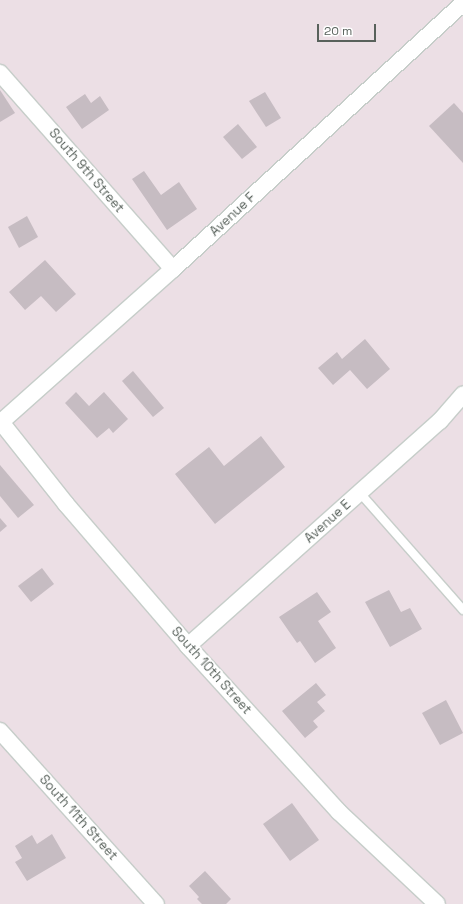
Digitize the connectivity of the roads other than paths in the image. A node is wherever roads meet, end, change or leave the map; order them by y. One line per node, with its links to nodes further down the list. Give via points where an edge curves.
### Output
1 (463, 3): 3 (street, Avenue F)
2 (0, 73): 3 (street, South 9th Street)
3 (173, 269): 5 (street, Avenue F)
4 (463, 395): 6 (street, Avenue E, via 440,421)
5 (1, 423): 8 (street, South 10th Street, via 66,504)
6 (360, 493): 7 (lane); 8 (street, Avenue E)
7 (463, 610)
8 (188, 646): 11 (street, South 10th Street, via 339,812)
9 (0, 731): 10 (street, South 11th Street)
10 (156, 904)
11 (437, 904)

